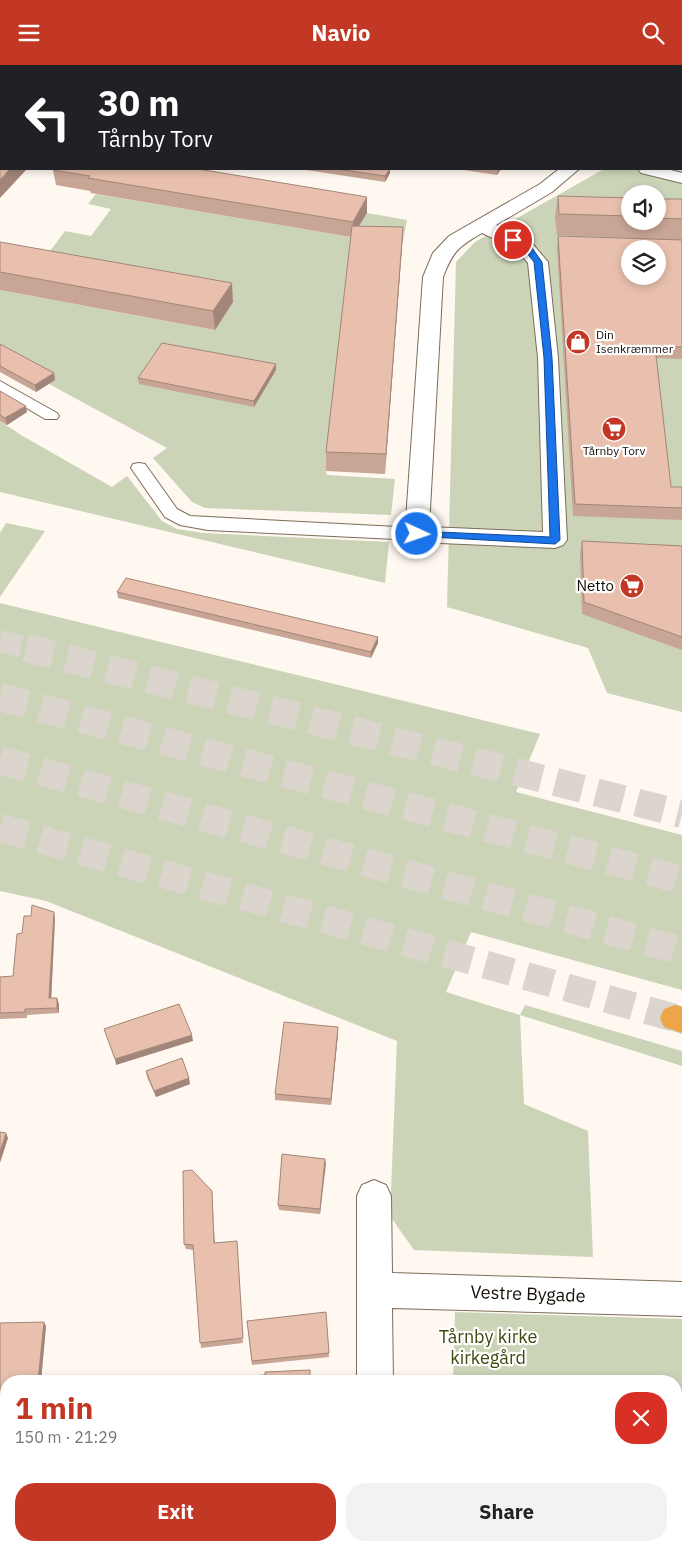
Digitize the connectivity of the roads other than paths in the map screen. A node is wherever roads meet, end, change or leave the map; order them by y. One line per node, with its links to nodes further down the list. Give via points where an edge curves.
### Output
1 (569, 170): 4 (street)
2 (651, 170): 3 (street)
3 (682, 178)
4 (481, 225): 8 (street, via 449,246 433,277); 8 (street, via 524,246 538,262 548,358 555,540)
5 (0, 386): 6 (lane)
6 (51, 416)
7 (139, 468): 8 (lane, via 171,513 186,521)
8 (417, 534)
9 (374, 1195): 10 (street)
10 (375, 1290): 11 (street, Vestre Bygade); 12 (street)
11 (682, 1299)
12 (375, 1375)

